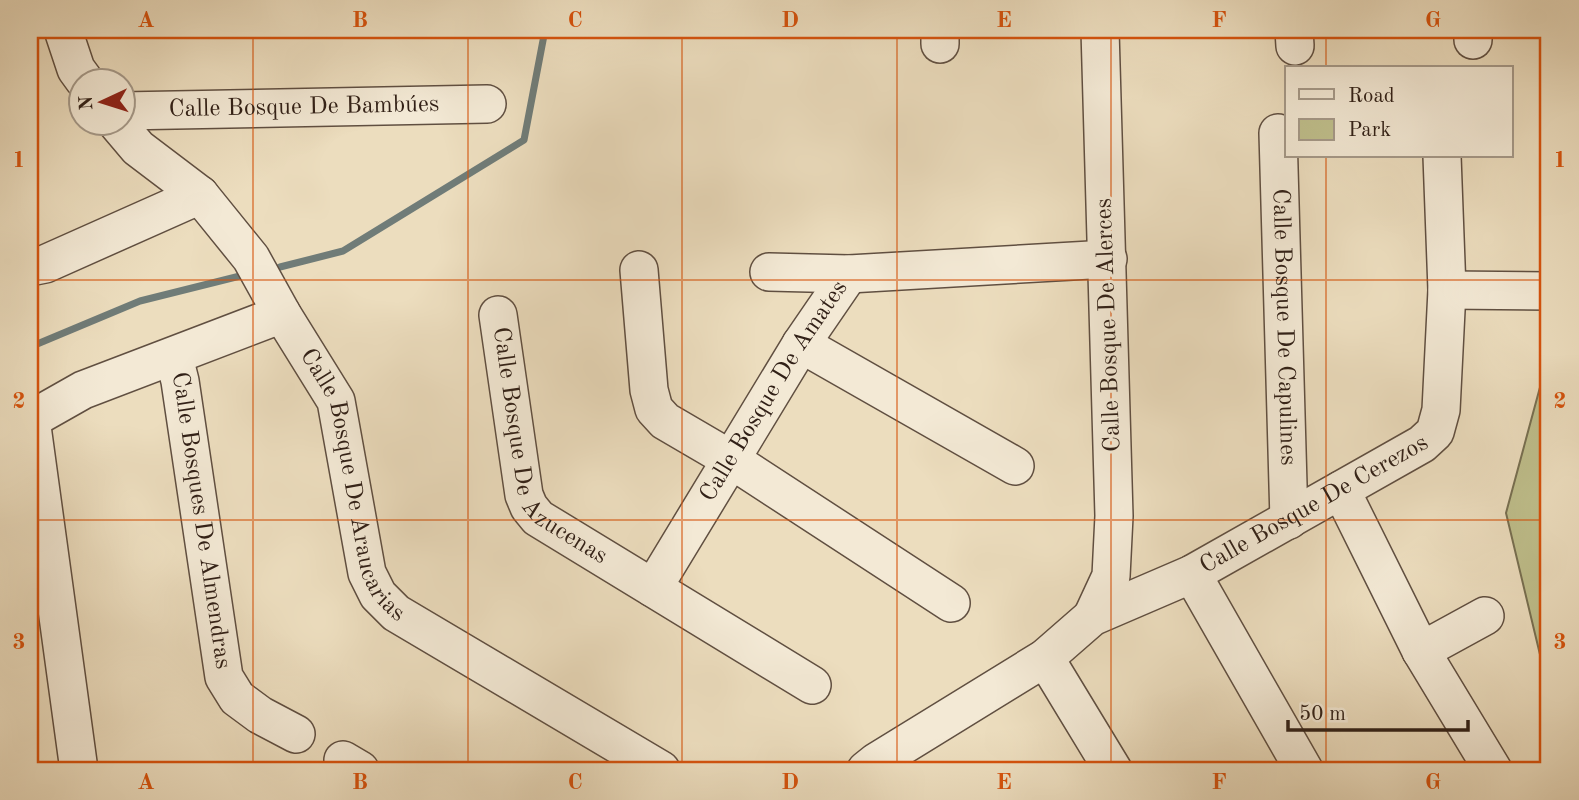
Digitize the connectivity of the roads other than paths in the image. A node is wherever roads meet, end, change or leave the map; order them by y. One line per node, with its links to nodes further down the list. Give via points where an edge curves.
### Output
1 (63, 30): 3 (street)
2 (1100, 30): 10 (street, Calle Bosque De Alerces)
3 (75, 66)
4 (487, 104): 5 (street, Calle Bosque De Bambúes)
5 (136, 111)
6 (1278, 133): 25 (street, Calle Bosque De Capulines)
7 (128, 136): 9 (street, Calle Bosque De Araucarias)
8 (1442, 158): 15 (street, Calle Bosque De Cerezos)
9 (200, 195): 11 (street); 17 (street, Calle Bosque De Araucarias, via 251,258)
10 (1108, 259): 14 (street, Calle Bosque De Amates); 30 (street, Calle Bosque De Alerces, via 1114,516 1111,576)
11 (30, 267)
12 (639, 270): 22 (street, via 654,409 665,421)
13 (769, 272): 14 (street)
14 (849, 274): 19 (street, Calle Bosque De Amates)
15 (1447, 290): 16 (street); 24 (street, Calle Bosque De Cerezos, via 1441,410 1435,432)
16 (1549, 291)
17 (282, 314): 20 (street); 36 (street, Calle Bosque De Araucarias, via 336,401 367,573 378,595 396,613)
18 (498, 315): 27 (street, Calle Bosque De Azucenas, via 528,507 538,518)
19 (801, 344): 22 (street, Calle Bosque De Amates); 23 (street)
20 (174, 357): 21 (street, via 83,390); 34 (street, Calle Bosques De Almendras, via 225,677 237,698)
21 (30, 420): 35 (street)
22 (730, 459): 27 (street, Calle Bosque De Amates); 28 (street)
23 (1015, 466)
24 (1341, 490): 25 (street, Calle Bosque De Cerezos); 31 (street)
25 (1289, 520): 26 (street, Calle Bosque De Cerezos)
26 (1192, 575): 30 (street, Calle Bosque De Cerezos); 39 (street)
27 (653, 588): 33 (street, Calle Bosque De Azucenas)
28 (951, 603)
29 (1485, 616): 31 (street)
30 (1092, 617): 32 (street)
31 (1421, 651): 40 (street)
32 (1045, 658): 37 (street); 38 (street)
33 (812, 685)
34 (296, 734)
35 (79, 770)
36 (661, 770)
37 (866, 770)
38 (1113, 770)
39 (1304, 770)
40 (1493, 770)

